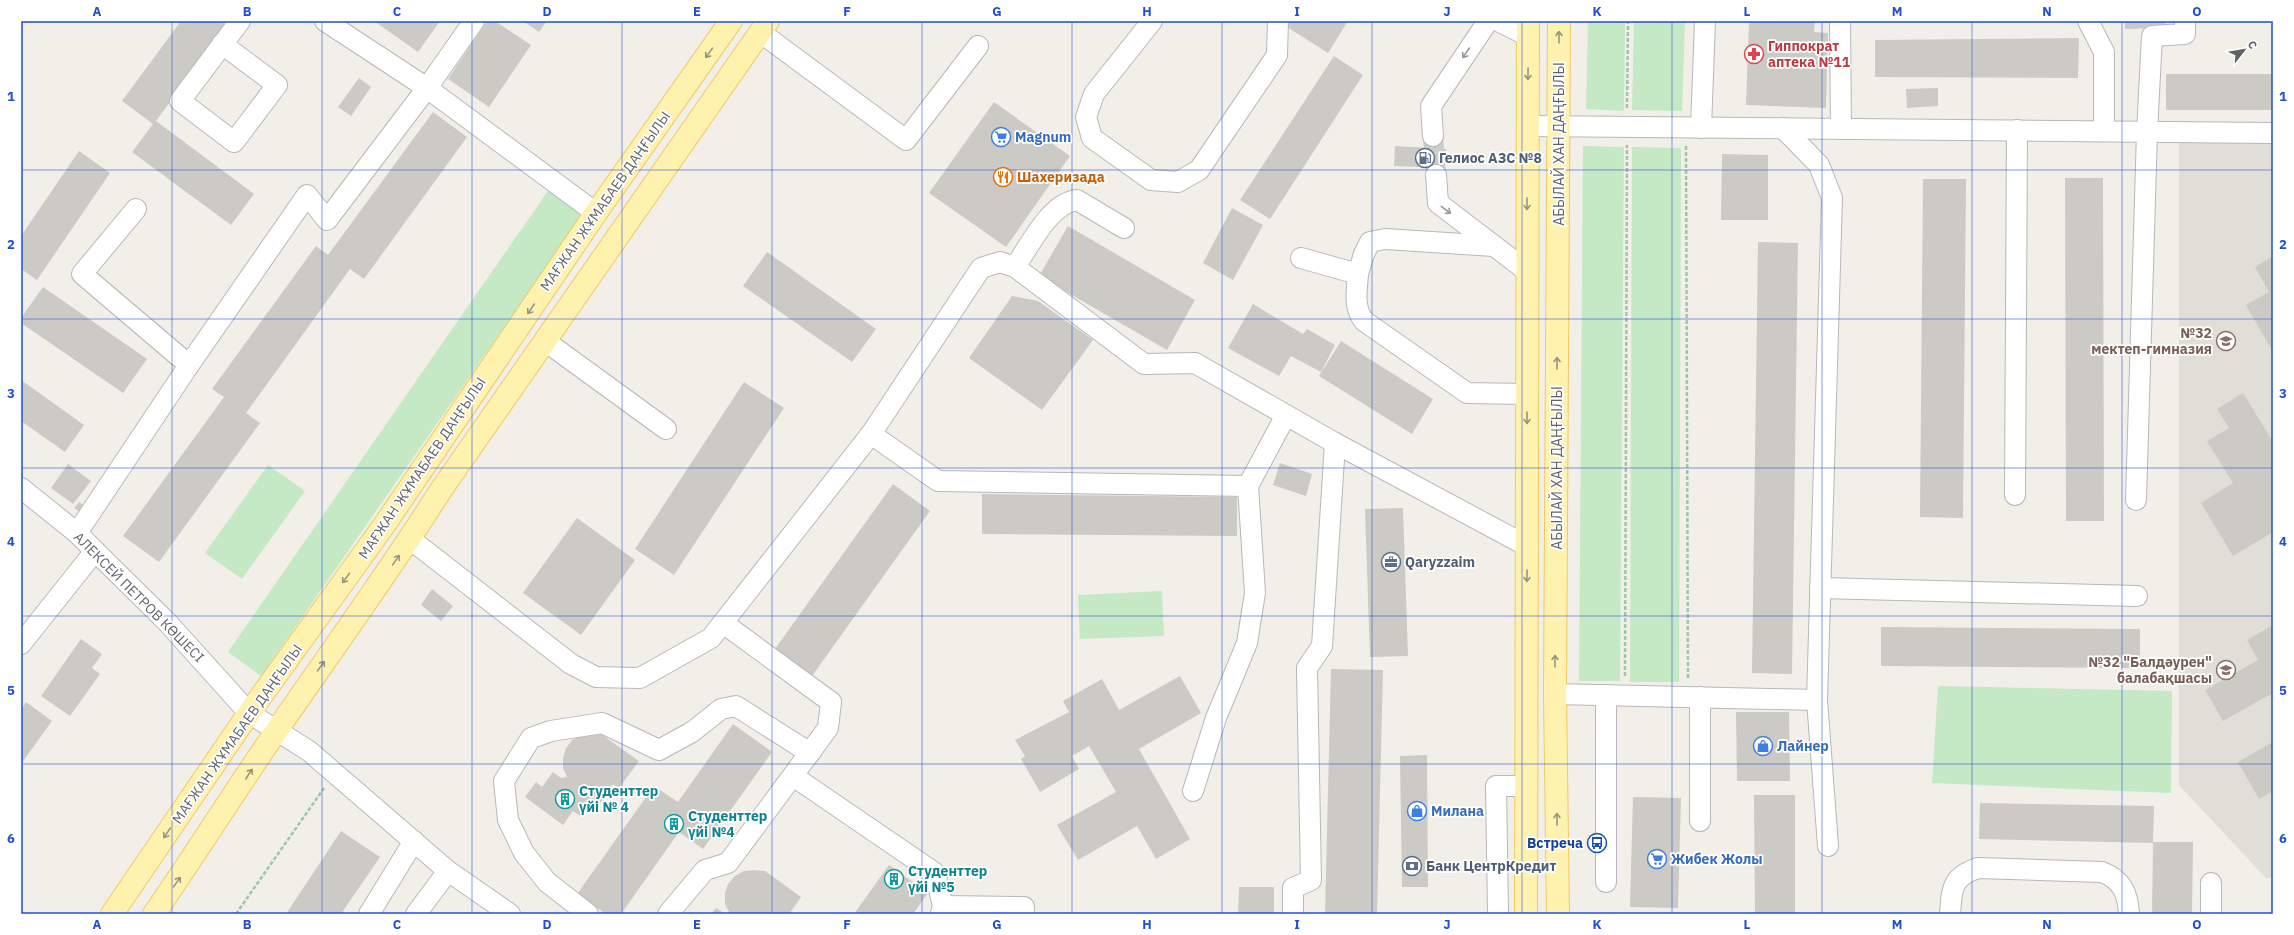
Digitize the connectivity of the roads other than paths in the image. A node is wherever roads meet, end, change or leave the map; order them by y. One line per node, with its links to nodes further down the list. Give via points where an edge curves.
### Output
1 (240, 21): 16 (street)
2 (325, 21): 18 (street)
3 (474, 21): 18 (street)
4 (731, 21): 31 (main road, МАҒЖАН ЖҰМАБАЕВ ДАҢҒЫЛЫ, one-way to 31)
5 (1152, 21): 6 (street, via 1094,94 1086,117 1092,138 1151,180 1178,182 1199,170 1277,55)
6 (1278, 21)
7 (1488, 21): 28 (street, one-way to 28, via 1431,106)
8 (1498, 21): 15 (street)
9 (1559, 21): 20 (main road, АБЫЛАЙ ХАН ДАҢҒЫЛЫ, one-way to 9)
10 (1705, 21): 21 (street)
11 (1840, 21): 23 (street)
12 (2088, 21): 25 (street, via 2104,52)
13 (2186, 21): 26 (street, via 2185,34 2152,36)
14 (764, 27): 17 (street, via 906,140); 38 (main road, МАҒЖАН ЖҰМАБАЕВ ДАҢҒЫЛЫ)
15 (1528, 29): 19 (main road, one-way to 19)
16 (222, 44): 16 (street, via 180,102 234,142 277,85)
17 (978, 46)
18 (427, 88): 31 (street); 39 (street, via 327,220 307,195)
19 (1527, 126): 20 (street); 36 (main road, one-way to 36)
20 (1559, 127): 21 (street); 57 (main road, АБЫЛАЙ ХАН ДАҢҒЫЛЫ, one-way to 20)
21 (1693, 128): 22 (street)
22 (1783, 128): 23 (street); 53 (street, via 1819,165 1832,198)
23 (1841, 129): 24 (street)
24 (2017, 130): 25 (street); 47 (street)
25 (2104, 131): 26 (street)
26 (2147, 132): 27 (street); 48 (street)
27 (2273, 133)
28 (1433, 136)
29 (1436, 175): 33 (street, one-way to 33, via 1438,203)
30 (136, 209): 39 (street, via 82,274)
31 (596, 213): 61 (main road, МАҒЖАН ЖҰМАБАЕВ ДАҢҒЫЛЫ, one-way to 61, via 385,524)
32 (1124, 228): 35 (street, via 1077,200 1068,201 1056,209)
33 (1494, 246): 36 (street); 37 (street, via 1385,239 1370,242)
34 (1301, 258): 37 (street)
35 (1015, 267): 41 (street, via 1144,364 1195,364); 43 (street, via 1000,262 981,268)
36 (1527, 271): 40 (main road)
37 (1358, 274): 40 (street, via 1356,304 1358,313 1364,321 1467,393)
38 (545, 341): 42 (street); 50 (main road, МАҒЖАН ЖҰМАБАЕВ ДАҢҒЫЛЫ)
39 (189, 365): 49 (street)
40 (1527, 394): 51 (main road, one-way to 51)
41 (1286, 415): 44 (street); 45 (street)
42 (666, 429)
43 (871, 434): 45 (street, via 938,481); 55 (street)
44 (1335, 443): 51 (street); 82 (street, via 1322,646 1307,668 1311,880 1293,888)
45 (1248, 486): 66 (street, via 1255,593 1247,643 1216,718)
46 (21, 488): 49 (street, АЛЕКСЕЙ ПЕТРОВ КӨШЕСІ)
47 (2015, 495)
48 (2136, 500)
49 (77, 533): 52 (street, АЛЕКСЕЙ ПЕТРОВ КӨШЕСІ)
50 (410, 539): 55 (street, via 571,664 596,677 640,678 711,638); 62 (main road, МАҒЖАН ЖҰМАБАЕВ ДАҢҒЫЛЫ, one-way to 50)
51 (1527, 546): 65 (main road, one-way to 65)
52 (95, 551): 56 (street); 61 (street, АЛЕКСЕЙ ПЕТРОВ КӨШЕСІ, via 166,622)
53 (1820, 588): 54 (street); 60 (street)
54 (2138, 596)
55 (723, 623): 63 (street, via 831,702 828,728)
56 (21, 644)
57 (1555, 694): 58 (street); 85 (main road, АБЫЛАЙ ХАН ДАҢҒЫЛЫ, one-way to 57)
58 (1606, 695): 59 (street); 71 (street)
59 (1694, 697): 60 (street); 67 (street)
60 (1817, 700): 69 (street)
61 (249, 713): 62 (street, АЛЕКСЕЙ ПЕТРОВ КӨШЕСІ); 74 (main road, МАҒЖАН ЖҰМАБАЕВ ДАҢҒЫЛЫ, one-way to 74)
62 (276, 731): 68 (street, АЛЕКСЕЙ ПЕТРОВ КӨШЕСІ, via 309,751); 75 (main road, МАҒЖАН ЖҰМАБАЕВ ДАҢҒЫЛЫ, one-way to 62)
63 (810, 753): 64 (street); 79 (street, via 736,706 721,709 692,732 659,750 602,723 551,731 531,738 504,781 508,820 524,853 547,882)
64 (793, 776): 73 (street, via 935,873); 80 (street, via 728,863 705,870)
65 (1526, 786): 83 (street, via 1496,786); 84 (main road)
66 (1193, 791)
67 (1700, 821)
68 (414, 841): 70 (street, АЛЕКСЕЙ ПЕТРОВ КӨШЕСІ); 76 (street)
69 (1828, 846)
70 (448, 871): 77 (street); 78 (street, АЛЕКСЕЙ ПЕТРОВ КӨШЕСІ)
71 (1606, 882)
72 (2211, 883): 88 (street)
73 (938, 907): 81 (street, via 1024,907)
74 (112, 914)
75 (154, 914)
76 (369, 914)
77 (416, 914)
78 (510, 914)
79 (588, 914)
80 (668, 914)
81 (1024, 914)
82 (1293, 914)
83 (1498, 914)
84 (1526, 914)
85 (1558, 914)
86 (1950, 914): 87 (street, via 1952,886 1964,872 1978,868 2102,872 2113,876 2125,890 2129,900)
87 (2129, 914)
88 (2211, 914)

